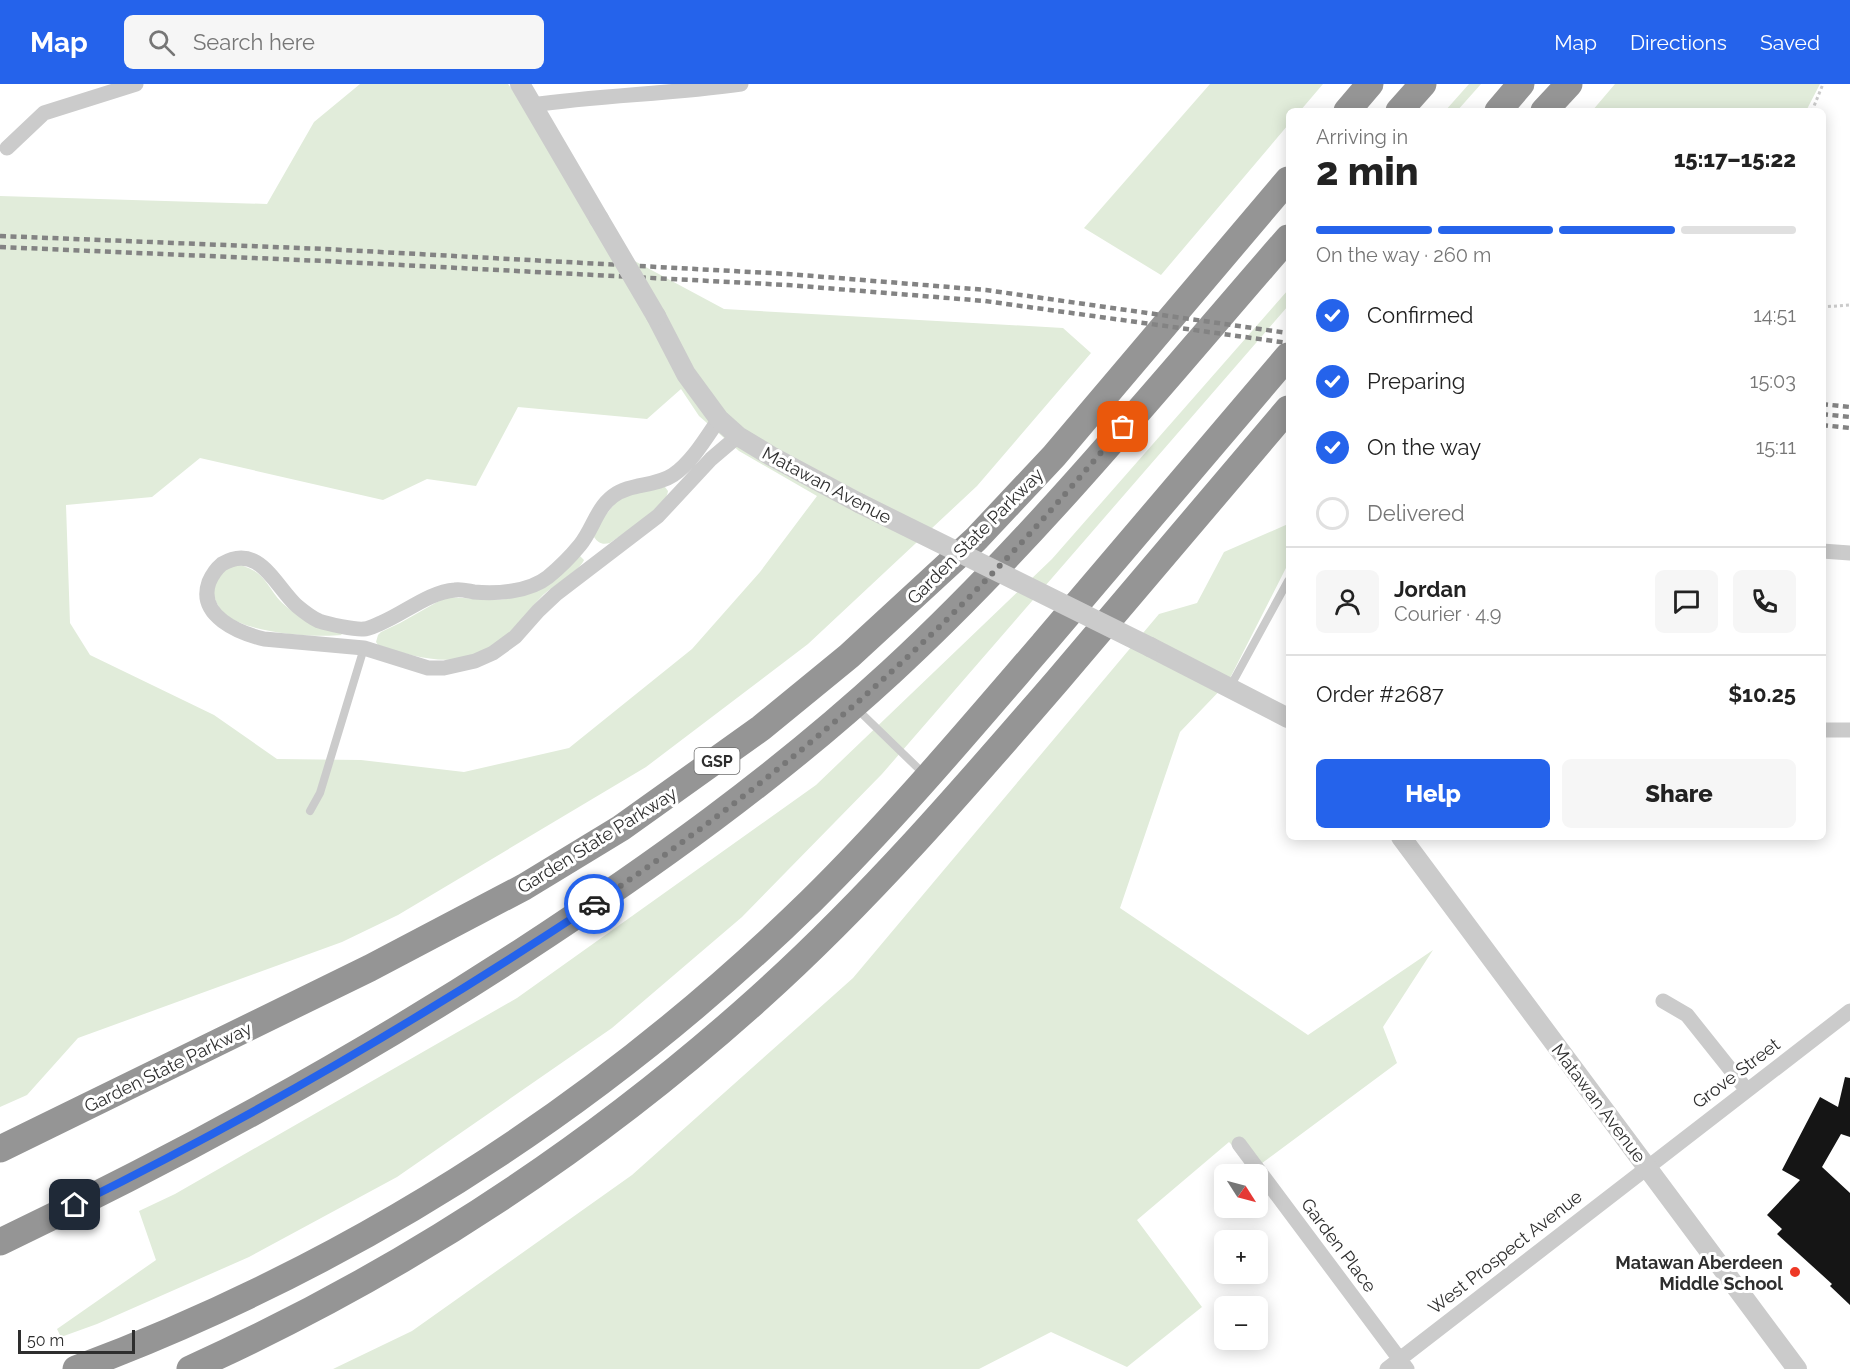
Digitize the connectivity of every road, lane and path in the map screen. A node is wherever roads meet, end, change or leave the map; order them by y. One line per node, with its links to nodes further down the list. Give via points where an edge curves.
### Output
1 (136, 84): 15 (street, via 44,113)
2 (520, 84): 9 (street, Matawan Avenue)
3 (741, 84): 9 (street)
4 (1370, 84): 10 (highway)
5 (1423, 84): 11 (highway)
6 (1521, 84): 12 (highway)
7 (1569, 84): 13 (highway)
8 (1823, 84): 14 (path)
9 (532, 105): 22 (street, Matawan Avenue, bridge, via 686,374)
10 (1350, 108)
11 (1402, 108)
12 (1501, 108)
13 (1548, 108)
14 (1813, 108)
15 (7, 148)
16 (1286, 182): 45 (highway, Garden State Parkway / GSP, via 1054,456 976,539 858,648 761,729 621,828 524,887 381,963)
17 (1286, 240): 34 (highway, Garden State Parkway / GSP, via 1009,556)
18 (1850, 305): 19 (path)
19 (1826, 307)
20 (1286, 358): 38 (highway)
21 (1286, 411): 50 (highway, via 923,835 810,951 718,1035 573,1149 438,1239 330,1301)
22 (719, 419): 23 (street, Matawan Avenue); 24 (street, via 696,452)
23 (738, 436): 25 (street); 33 (street, Matawan Avenue, bridge, via 859,503)
24 (672, 476): 25 (street); 26 (street, via 624,489 613,496 600,508)
25 (685, 489): 29 (street, via 658,516)
26 (581, 544): 29 (street); 31 (street, via 549,576 534,584 491,593 447,592)
27 (1826, 552): 28 (street)
28 (1850, 553)
29 (600, 559): 32 (street, via 537,611 515,637 475,662 428,668)
30 (1286, 585): 33 (lane)
31 (365, 629): 32 (street); 32 (street, via 319,621 298,607 267,569 249,559 238,558 219,567 207,588 207,599 217,618 251,636)
32 (364, 648): 39 (lane, via 320,794)
33 (1230, 687): 35 (street, Matawan Avenue)
34 (853, 705): 38 (lane); 47 (highway, Garden State Parkway / GSP, via 782,767 681,843 454,995 260,1109)
35 (1286, 717)
36 (1826, 729): 37 (street)
37 (1850, 730)
38 (927, 777): 49 (highway, via 824,888 730,975 631,1058 535,1129 437,1194 335,1253 173,1331)
39 (310, 811)
40 (1403, 840): 46 (street, Matawan Avenue)
41 (1664, 1001): 43 (street, via 1687,1015)
42 (1850, 1011): 43 (street, Grove Street)
43 (1746, 1089): 46 (street, Grove Street)
44 (1239, 1144): 48 (street, Garden Place)
45 (0, 1149)
46 (1647, 1167): 48 (street, West Prospect Avenue); 52 (street, Matawan Avenue)
47 (0, 1242)
48 (1404, 1364): 51 (street, West Prospect Avenue)
49 (76, 1369)
50 (190, 1369)
51 (1387, 1369)
52 (1797, 1369)

